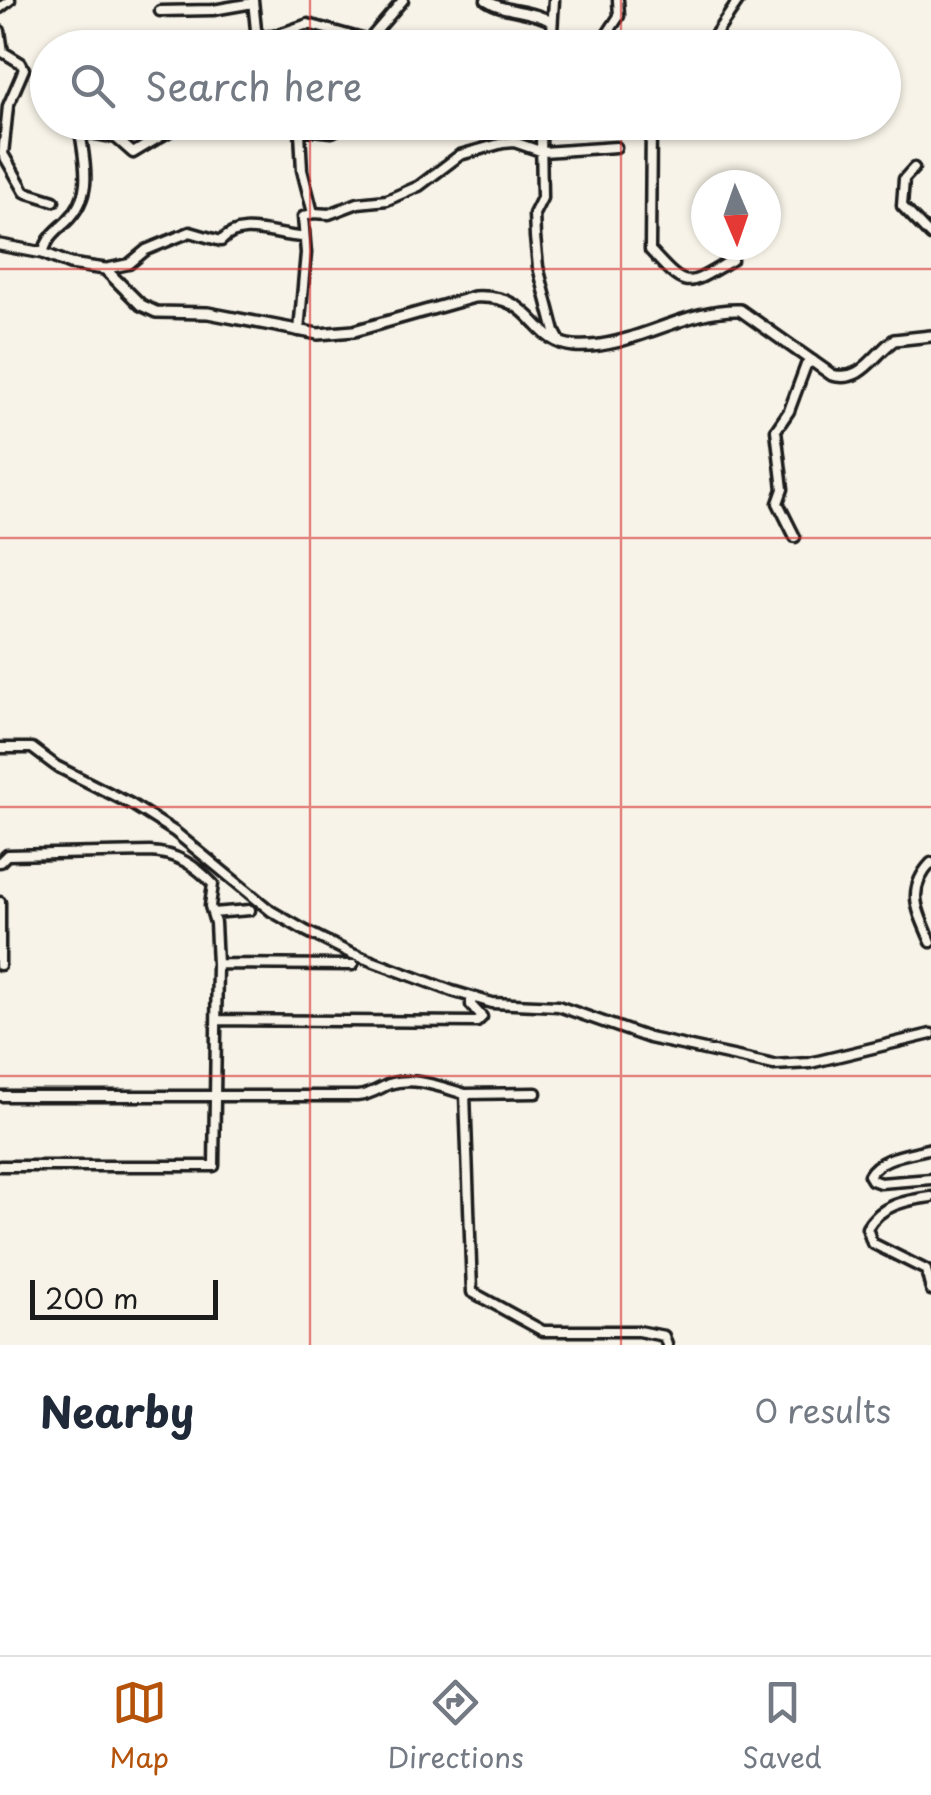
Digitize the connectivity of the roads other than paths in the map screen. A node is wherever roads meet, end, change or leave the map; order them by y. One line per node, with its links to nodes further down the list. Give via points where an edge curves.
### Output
1 (10, 0): 8 (street)
2 (403, 0): 14 (street)
3 (486, 0): 10 (street)
4 (554, 0): 10 (street)
5 (618, 0): 16 (street, via 619,16)
6 (739, 0): 17 (street)
7 (253, 2): 9 (street); 11 (street)
8 (0, 8)
9 (160, 12)
10 (552, 22): 15 (street)
11 (256, 30)
12 (293, 30): 13 (street, via 308,24)
13 (325, 30)
14 (376, 30)
15 (552, 30)
16 (610, 30)
17 (718, 30)
18 (0, 31): 28 (street, via 3,52 24,69 8,106 4,158 25,192)
19 (81, 140): 33 (street, via 85,194 49,236)
20 (118, 140): 21 (street, via 133,152)
21 (147, 140)
22 (300, 140): 29 (street)
23 (542, 140): 26 (street)
24 (652, 140): 34 (street, via 650,250 677,280 692,282)
25 (616, 146): 26 (street)
26 (543, 152): 29 (street, via 511,142 470,150 388,200); 38 (street, via 534,237)
27 (914, 168): 30 (street, via 904,179 902,206)
28 (54, 201)
29 (313, 213): 31 (street, via 303,217)
30 (931, 236)
31 (304, 237): 35 (street, via 263,229 230,232 221,241 190,232); 36 (street)
32 (0, 245): 33 (street)
33 (43, 254): 35 (street)
34 (732, 260)
35 (105, 269): 36 (street, via 156,312 208,313)
36 (299, 332): 38 (street, via 346,333 485,296 514,303)
37 (931, 336): 39 (street, via 894,340 869,367 850,376)
38 (562, 344): 39 (street, via 638,337 733,310)
39 (813, 361): 40 (street, via 776,430 784,489 778,502)
40 (795, 538)
41 (0, 748): 44 (street, via 32,748 131,804)
42 (0, 862): 45 (street, via 7,855 170,853 212,880)
43 (931, 862): 49 (street, via 916,886)
44 (231, 880): 45 (street); 53 (street, via 339,948)
45 (214, 888): 48 (street)
46 (0, 902): 51 (street)
47 (250, 910): 48 (street)
48 (212, 913): 50 (street)
49 (931, 942)
50 (216, 964): 52 (street); 54 (street)
51 (0, 965)
52 (353, 965)
53 (476, 998): 54 (street, via 471,1003 482,1016 477,1022); 55 (street, via 558,1006 648,1038 774,1066)
54 (216, 1020): 59 (street)
55 (931, 1034)
56 (465, 1094): 57 (street); 59 (street, via 395,1082 358,1096); 65 (street, via 472,1292 543,1331 646,1331 664,1336)
57 (536, 1094)
58 (0, 1096): 59 (street)
59 (216, 1096): 61 (street, via 212,1167)
60 (931, 1148): 62 (street, via 884,1161 869,1175 880,1183)
61 (0, 1166)
62 (931, 1180)
63 (931, 1197): 64 (street, via 887,1208 867,1228 872,1243 926,1270)
64 (931, 1290)
65 (667, 1345)

